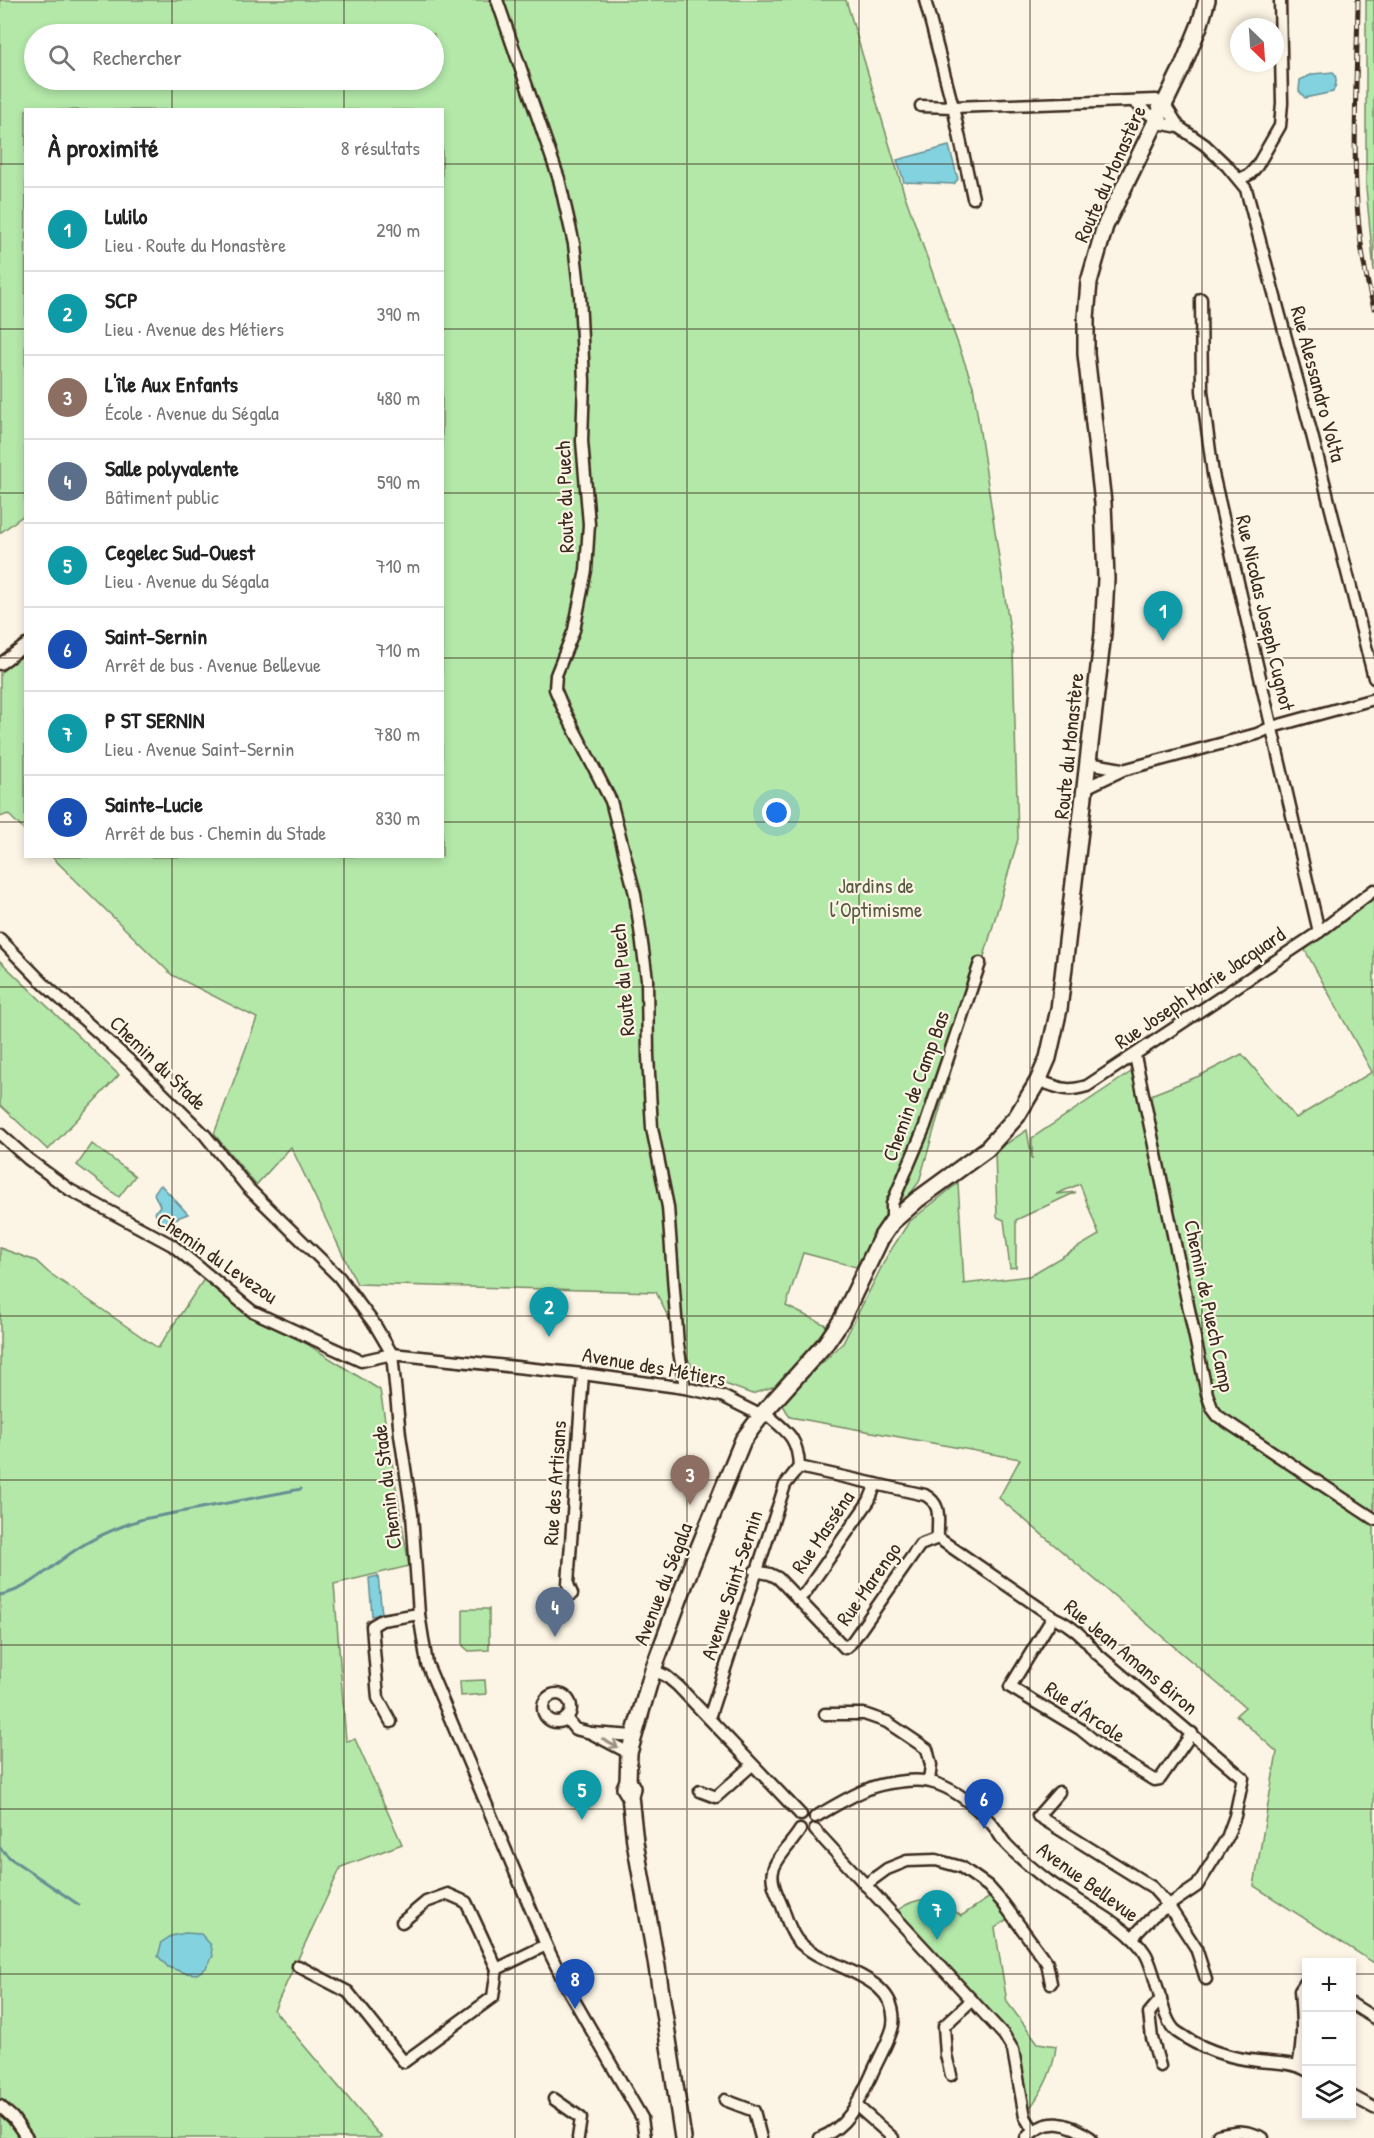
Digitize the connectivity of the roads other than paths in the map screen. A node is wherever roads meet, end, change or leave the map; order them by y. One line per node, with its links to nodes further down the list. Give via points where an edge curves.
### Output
1 (497, 0): 30 (street, Route du Puech, via 559,179 574,244 580,296 582,441 589,524 586,570 576,620 556,675 555,689 611,801 635,894 646,979 652,1128 668,1207)
2 (925, 0): 6 (street)
3 (1207, 0): 7 (street, Route du Monastère, via 1182,68)
4 (1280, 0): 8 (street, via 1280,126 1257,166)
5 (921, 106): 6 (street)
6 (953, 106): 7 (street, via 1134,102 1152,116); 9 (street)
7 (1159, 113): 8 (street, Rue Alessandro Volta, via 1167,108 1179,128 1205,145); 16 (street, Route du Monastère, via 1105,226 1089,282 1086,354 1106,567 1103,633)
8 (1240, 179): 13 (street, Rue Alessandro Volta, via 1250,199)
9 (973, 198)
10 (1201, 299): 15 (street, Rue Nicolas Joseph Cugnot, via 1202,392 1208,443)
11 (24, 646): 12 (street)
12 (0, 664)
13 (1374, 678)
14 (1374, 699): 15 (street)
15 (1272, 727): 17 (street); 20 (street, Rue Nicolas Joseph Cugnot)
16 (1088, 763): 17 (street); 18 (street, Route du Monastère)
17 (1123, 770): 18 (street)
18 (1085, 788): 24 (street, Route du Monastère, via 1059,1009 1048,1058)
19 (1374, 890): 20 (street, Rue Joseph Marie Jacquard)
20 (1319, 932): 23 (street, Rue Joseph Marie Jacquard)
21 (0, 939): 27 (street, Chemin du Stade, via 206,1135 248,1188 339,1277)
22 (980, 963): 26 (street, Chemin de Camp Bas, via 925,1126 892,1203)
23 (1135, 1056): 24 (street, Rue Joseph Marie Jacquard, via 1072,1091); 34 (street, Chemin de Puech Camp, via 1212,1408 1218,1416)
24 (1038, 1081): 26 (street, Route du Monastère, via 1017,1116 995,1141)
25 (0, 1134): 28 (street, Chemin du Levezou, via 70,1190 172,1245 252,1311)
26 (892, 1222): 31 (street, Route du Monastère, via 841,1321)
27 (392, 1354): 28 (street, Avenue des Métiers); 29 (street, Avenue des Métiers); 39 (street, Chemin du Stade)
28 (361, 1361)
29 (583, 1374): 30 (street, Avenue des Métiers); 37 (street, Rue des Artisans, via 568,1584)
30 (685, 1388): 31 (street, Avenue des Métiers, via 722,1396 754,1412)
31 (764, 1412): 32 (street, via 792,1436); 41 (street, Avenue du Ségala, via 743,1440)
32 (799, 1467): 33 (street); 36 (street, Avenue Saint-Sernin, via 785,1485)
33 (876, 1484): 35 (street, via 934,1500 938,1509); 38 (street, Rue Masséna, via 869,1501)
34 (1374, 1518)
35 (938, 1538): 38 (street, Rue Marengo, via 920,1545 845,1648); 40 (street, Rue Jean Amans Biron)
36 (756, 1571): 38 (street, Rue Marengo, via 778,1578); 44 (street, Avenue Saint-Sernin)
37 (572, 1594)
38 (797, 1599)
39 (420, 1614): 45 (street, via 382,1620 372,1626 378,1698); 62 (street, Chemin du Stade, via 427,1664)
40 (1053, 1617): 47 (street, Rue Jean Amans Biron, via 1067,1623 1095,1652); 47 (street, Rue d'Arcole, via 1010,1687 1154,1780 1160,1779)
41 (653, 1670): 44 (street, via 678,1686); 48 (street, Avenue du Ségala)
42 (825, 1714): 51 (street, via 864,1714 887,1722 927,1749)
43 (566, 1718): 46 (street, via 575,1729)
44 (709, 1718): 50 (street)
45 (391, 1722)
46 (591, 1733): 48 (street); 49 (street, one-way to 49)
47 (1192, 1733): 59 (street, Rue Jean Amans Biron, via 1243,1778 1227,1838 1197,1886)
48 (634, 1736): 49 (street, Avenue du Ségala)
49 (629, 1754): 89 (street, Avenue du Ségala, via 635,1842)
50 (752, 1765): 52 (street, via 716,1797); 54 (street)
51 (929, 1781): 55 (street, Avenue Bellevue, via 889,1782 869,1788); 61 (street, Avenue Bellevue, via 970,1803 1018,1856)
52 (700, 1791)
53 (1059, 1791): 59 (street, via 1038,1815 1152,1887)
54 (801, 1815): 55 (street); 56 (street)
55 (815, 1816): 57 (street, via 818,1825)
56 (800, 1830): 57 (street); 82 (street, via 772,1872 796,1939 810,1951 872,1982 886,1993 892,2008 893,2026)
57 (814, 1830): 58 (street)
58 (865, 1885): 66 (street, via 887,1869 907,1862 936,1860 961,1867 988,1886 1003,1903 1047,1963); 69 (street)
59 (1168, 1905): 61 (street, Rue Jean Amans Biron); 65 (street, via 1196,1948)
60 (402, 1922): 64 (street, via 426,1902 448,1894 466,1902)
61 (1132, 1938): 68 (street, Avenue Bellevue, via 1145,1953)
62 (546, 1945): 64 (street); 88 (street, Chemin du Stade, via 642,2118)
63 (298, 1966): 64 (street, via 348,1992 404,2062 493,1997)
64 (497, 1969)
65 (1206, 1979)
66 (1051, 1983)
67 (1302, 1988): 71 (street)
68 (1161, 1999): 74 (street, via 1149,2013); 76 (street, Avenue Bellevue, via 1176,2031 1199,2046)
69 (972, 2000): 77 (street, via 944,2026); 84 (street, via 1013,2050)
70 (1356, 2007): 73 (street)
71 (1302, 2012)
72 (1302, 2012): 75 (street)
73 (1374, 2018)
74 (1160, 2066)
75 (1302, 2066)
76 (1302, 2068)
77 (951, 2075)
78 (1356, 2098): 83 (street)
79 (554, 2099): 87 (street, via 581,2118)
80 (725, 2100): 90 (street, via 754,2111)
81 (0, 2106): 86 (street)
82 (857, 2106): 91 (street, via 842,2124); 92 (street)
83 (1374, 2108)
84 (1029, 2134): 93 (street, via 1050,2123 1067,2124)
85 (1218, 2135): 94 (street, via 1242,2130)
86 (27, 2138)
87 (578, 2138)
88 (645, 2138)
89 (683, 2138)
90 (761, 2138)
91 (820, 2138)
92 (893, 2138)
93 (1091, 2138)
94 (1263, 2138)

